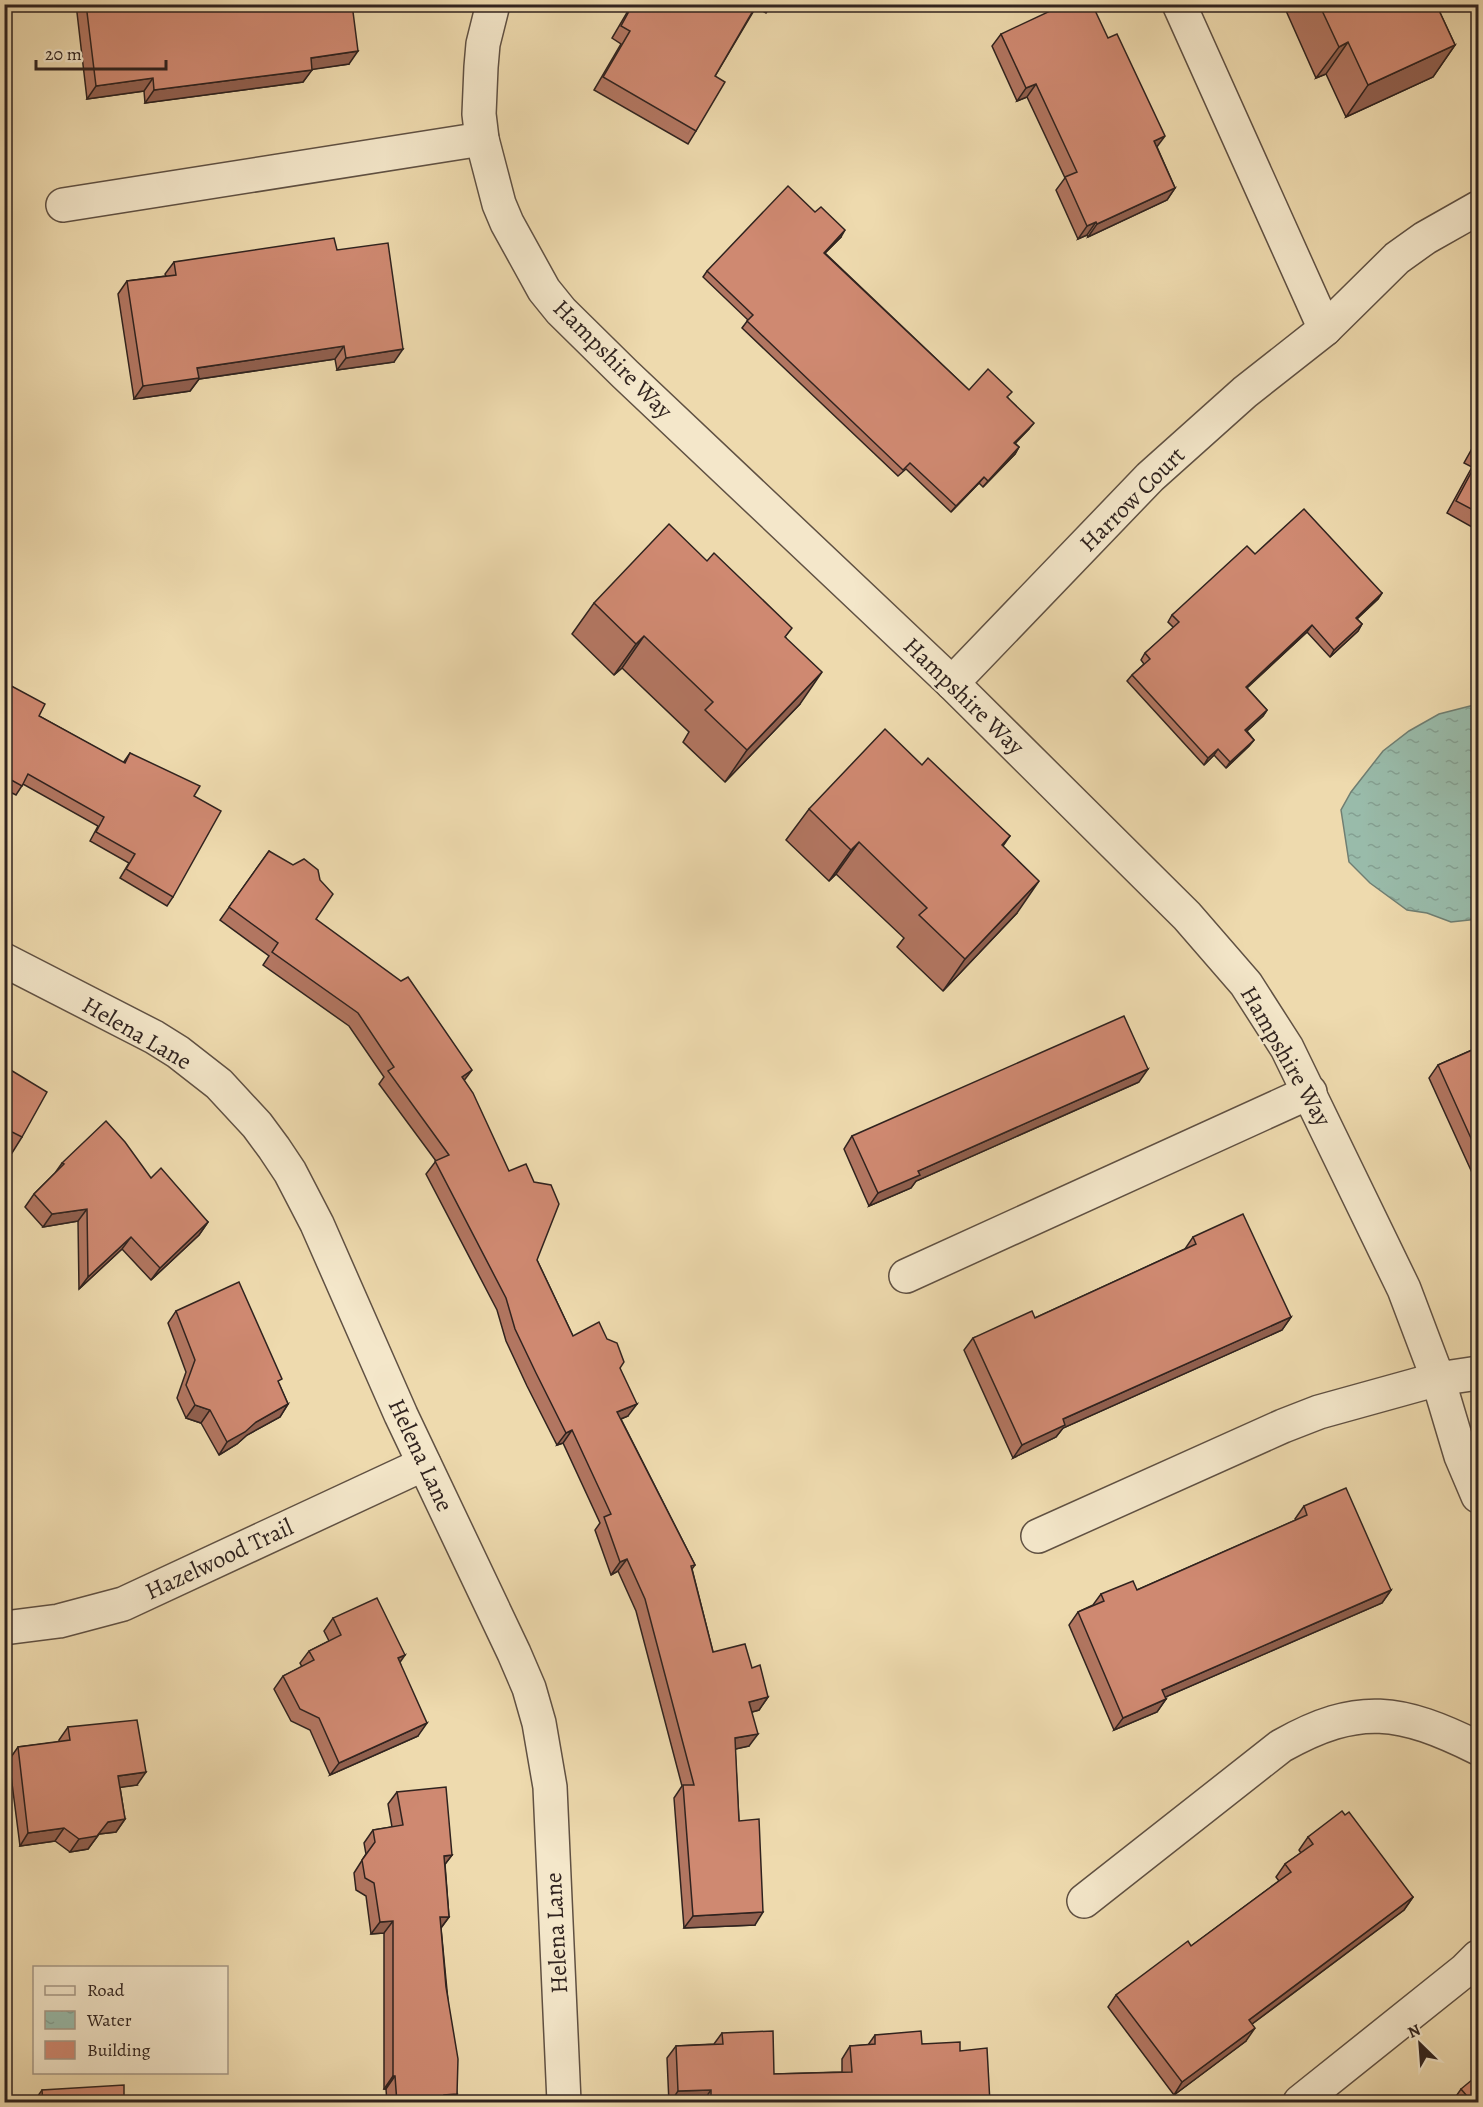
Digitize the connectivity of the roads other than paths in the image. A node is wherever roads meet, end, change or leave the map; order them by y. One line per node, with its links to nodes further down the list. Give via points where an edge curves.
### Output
1 (493, 4): 3 (street, Hampshire Way, via 481,67)
2 (1179, 4): 6 (street)
3 (482, 139): 4 (street); 7 (street, Hampshire Way, via 507,223 544,290 561,310)
4 (63, 205)
5 (1479, 208): 6 (street, Harrow Court, via 1397,258)
6 (1326, 329): 7 (street, Harrow Court, via 1245,392 1150,477)
7 (952, 683): 9 (street, Hampshire Way, via 1222,955 1268,1017)
8 (4, 960): 13 (street, Helena Lane, via 178,1052 219,1084 257,1125 290,1172 317,1224)
9 (1310, 1092): 10 (street); 12 (street, Hampshire Way, via 1404,1289)
10 (906, 1276)
11 (1479, 1373): 12 (street)
12 (1438, 1379): 14 (street, Hampshire Way, via 1461,1456); 15 (street, via 1283,1426)
13 (424, 1464): 16 (street, Hazelwood Trail, via 123,1604 59,1622); 20 (street, Helena Lane, via 514,1653 539,1723 550,1787)
14 (1479, 1496)
15 (1038, 1536)
16 (4, 1628)
17 (1479, 1748): 18 (street, via 1411,1720 1374,1714 1305,1732 1281,1746)
18 (1084, 1902)
19 (1479, 1957): 21 (street)
20 (564, 2103)
21 (1300, 2103)

